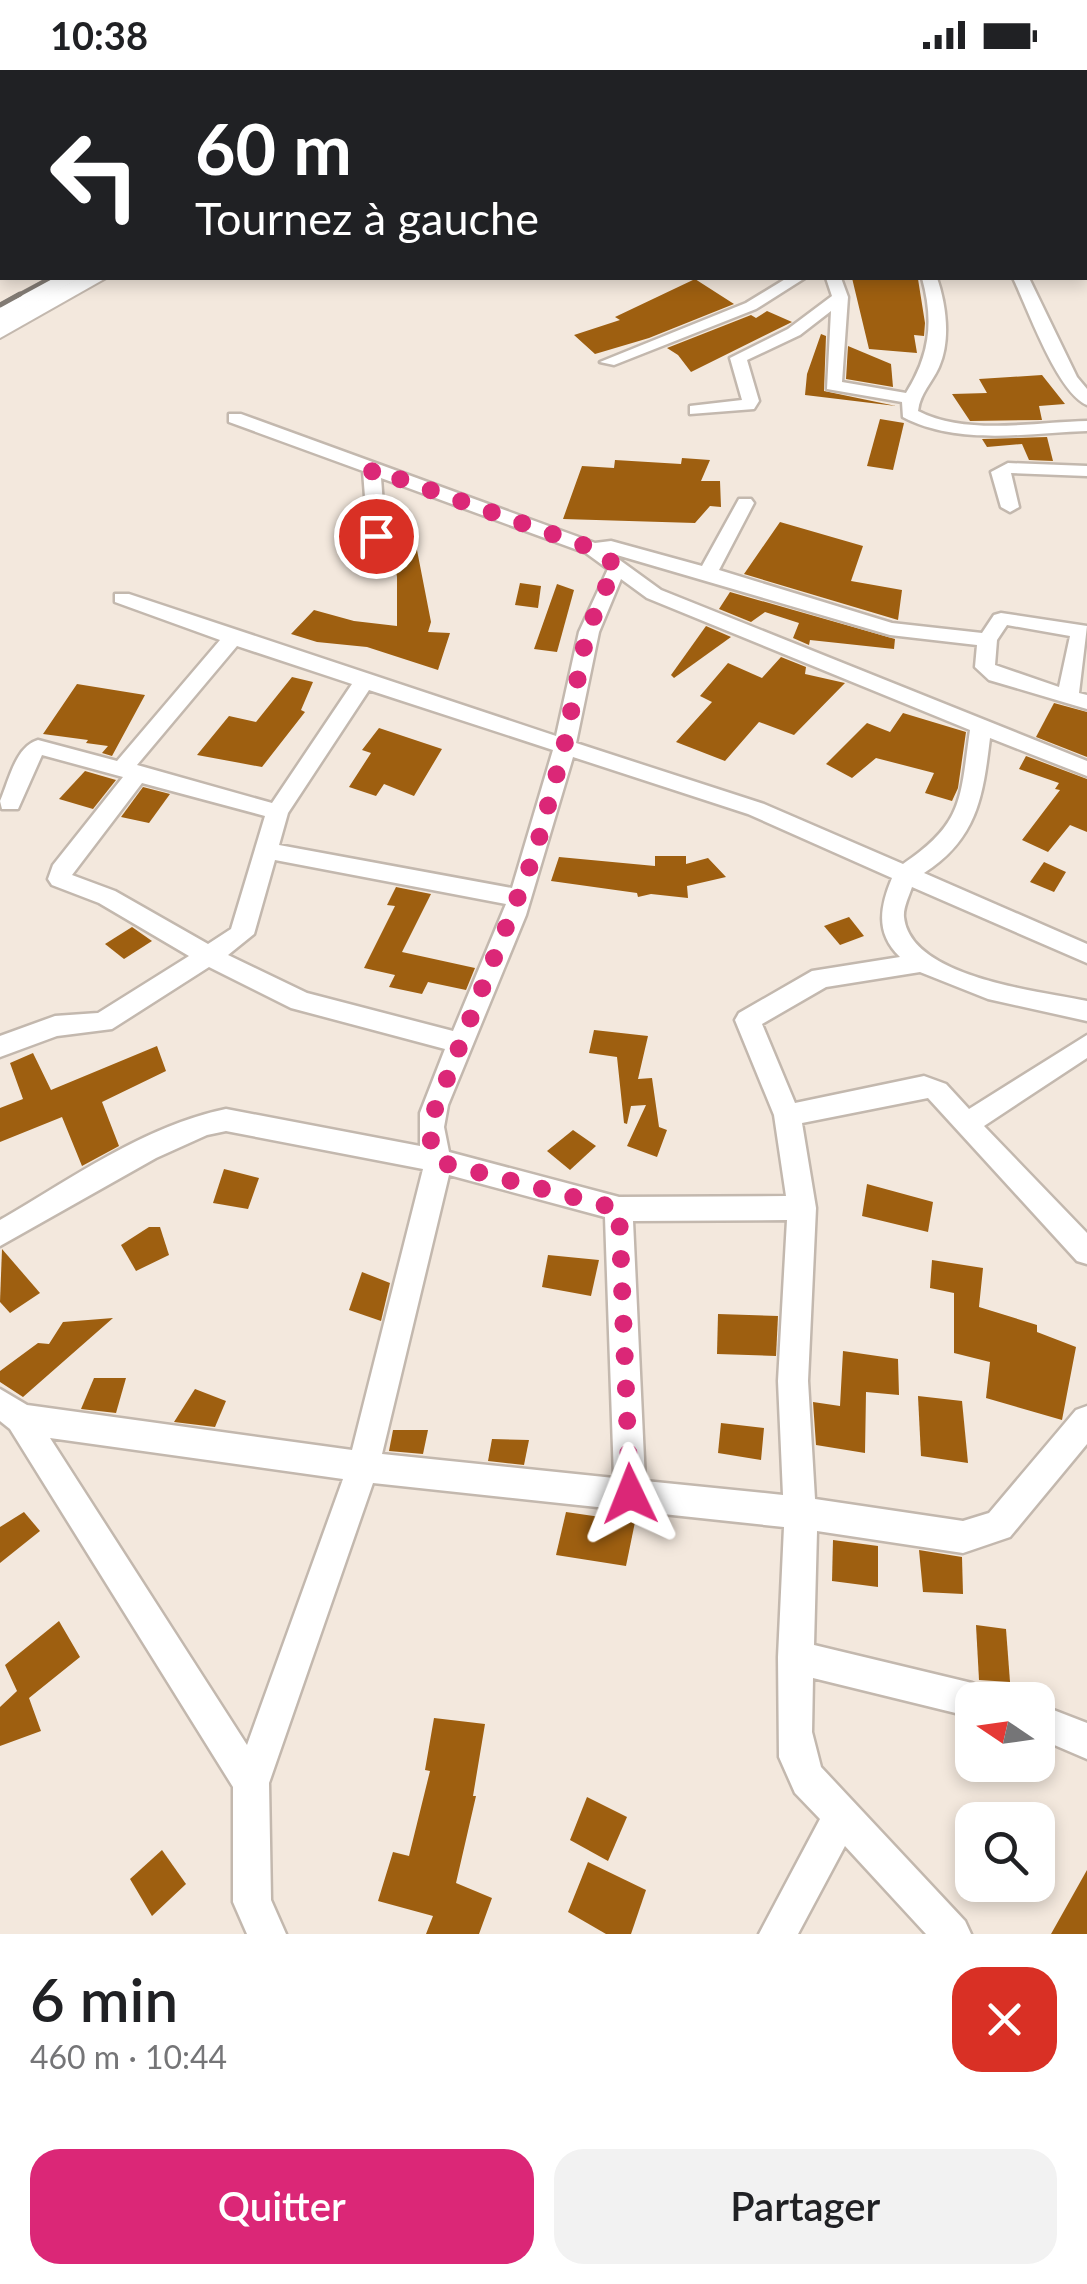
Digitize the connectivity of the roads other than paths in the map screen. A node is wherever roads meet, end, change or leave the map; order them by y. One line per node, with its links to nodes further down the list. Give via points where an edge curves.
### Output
1 (64, 280): 8 (highway)
2 (91, 280): 9 (main road)
3 (794, 280): 10 (street, via 751,306)
4 (835, 280): 7 (street)
5 (930, 280): 12 (street, via 936,348)
6 (1022, 280): 11 (street)
7 (840, 297): 12 (street, via 833,385); 14 (street, via 794,332 736,360 748,405)
8 (0, 315)
9 (0, 331)
10 (608, 362)
11 (1078, 377): 13 (street)
12 (912, 399): 16 (street, via 909,414 931,425)
13 (1087, 400)
14 (696, 410)
15 (235, 418): 17 (street)
16 (1087, 426)
17 (372, 469): 21 (street); 23 (street)
18 (1087, 470): 20 (street, via 1008,468 1000,472)
19 (746, 503): 24 (street)
20 (1010, 506)
21 (594, 549): 22 (street); 24 (street, via 611,547)
22 (618, 567): 31 (street, via 654,594); 32 (street, via 586,637)
23 (378, 570)
24 (708, 572): 28 (street, via 890,629)
25 (122, 598): 27 (street)
26 (1084, 632): 28 (street, via 1011,618 1001,619); 30 (street)
27 (232, 638): 29 (street); 34 (street)
28 (987, 640): 30 (street, via 988,672)
29 (366, 680): 32 (street); 36 (street)
30 (1078, 699)
31 (981, 724): 33 (street); 38 (street, via 967,812 940,852)
32 (564, 747): 38 (street, via 756,809); 39 (street)
33 (1087, 769)
34 (131, 770): 35 (street, via 38,748); 36 (street); 41 (street, via 60,878 107,897)
35 (10, 804)
36 (277, 812): 37 (street)
37 (267, 851): 39 (street); 41 (street, via 248,924)
38 (904, 876): 40 (street); 42 (street, via 893,922)
39 (520, 898): 44 (street)
40 (1087, 954)
41 (208, 956): 44 (street, via 300,1001); 46 (street, via 103,1022 55,1026)
42 (921, 963): 43 (street, via 951,981); 47 (street, via 821,978 750,1016)
43 (1087, 1011)
44 (459, 1043): 49 (street, via 430,1122)
45 (1087, 1045): 48 (street)
46 (0, 1047)
47 (787, 1115): 48 (street, via 924,1086 937,1091); 50 (street)
48 (966, 1124): 53 (street)
49 (439, 1162): 51 (street); 52 (street, via 213,1120); 56 (street)
50 (802, 1208): 51 (street); 58 (street, via 793,1381)
51 (619, 1209): 57 (street)
52 (0, 1234)
53 (1087, 1252)
54 (11, 1411): 56 (street); 63 (street)
55 (1087, 1420): 58 (street, via 999,1526 979,1535)
56 (363, 1468): 57 (street); 63 (street)
57 (630, 1494): 58 (street)
58 (801, 1513): 59 (street)
59 (795, 1657): 60 (street); 64 (street, via 797,1756 808,1780)
60 (955, 1696)
61 (1055, 1728): 62 (street)
62 (1087, 1741)
63 (251, 1783): 65 (street, via 252,1902)
64 (842, 1814): 66 (street); 67 (street)
65 (267, 1934)
66 (778, 1934)
67 (952, 1934)

